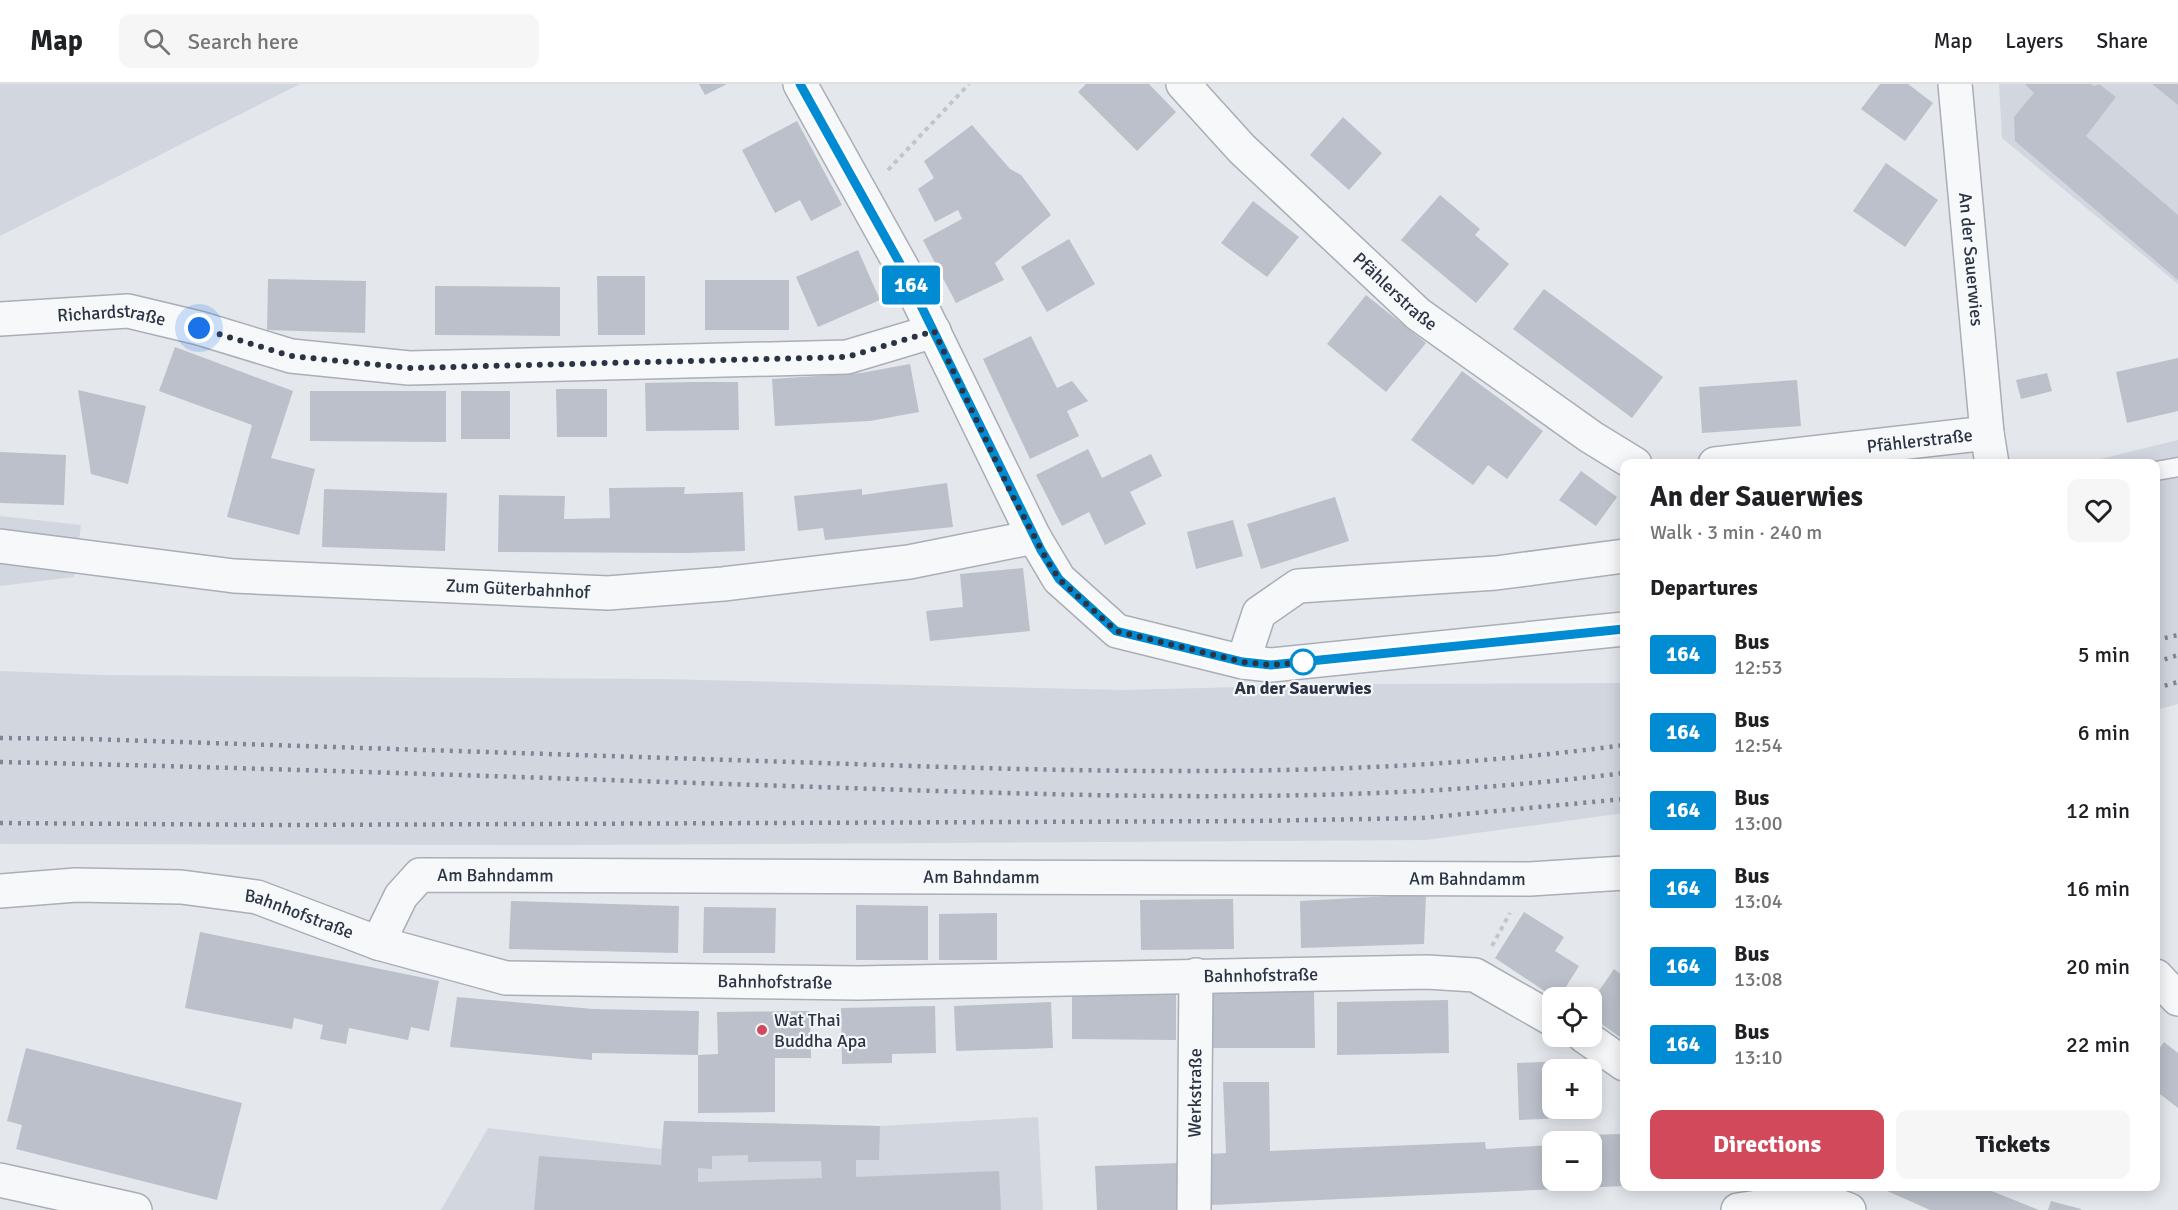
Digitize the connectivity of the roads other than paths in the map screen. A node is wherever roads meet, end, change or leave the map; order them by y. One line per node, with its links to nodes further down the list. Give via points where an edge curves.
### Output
1 (800, 84): 5 (street)
2 (1183, 84): 7 (street, Pfählerstraße, via 1242,149 1418,314)
3 (1955, 84): 6 (street, An der Sauerwies)
4 (0, 319): 5 (street, Richardstraße, via 128,311 291,356 409,368 847,357)
5 (934, 331): 11 (street)
6 (1989, 448): 8 (street, Pfählerstraße)
7 (1627, 459)
8 (1801, 459)
9 (2178, 466): 10 (lane)
10 (2160, 470)
11 (1034, 537): 12 (street, Zum Güterbahnhof, via 909,562 723,584 608,592 234,576); 15 (street, via 1059,579 1116,631)
12 (0, 546)
13 (1620, 557): 15 (street, via 1496,573 1298,586 1259,613)
14 (1620, 629): 15 (street, via 1271,665)
15 (1243, 662)
16 (1620, 873): 18 (street, Am Bahndamm, via 1530,879 420,875 401,897)
17 (0, 891): 18 (street, Bahnhofstraße, via 76,885 192,888 257,897)
18 (378, 943): 19 (street, Bahnhofstraße, via 506,978 858,983)
19 (1196, 975): 22 (street, Bahnhofstraße, via 1427,972 1475,975); 28 (street, Werkstraße)
20 (2160, 980): 21 (street)
21 (2178, 999)
22 (1542, 1013)
23 (1600, 1047): 24 (street)
24 (1620, 1061)
25 (0, 1180): 27 (street)
26 (1809, 1192): 29 (street); 30 (street)
27 (135, 1210)
28 (1194, 1210)
29 (1738, 1210)
30 (1850, 1210)

